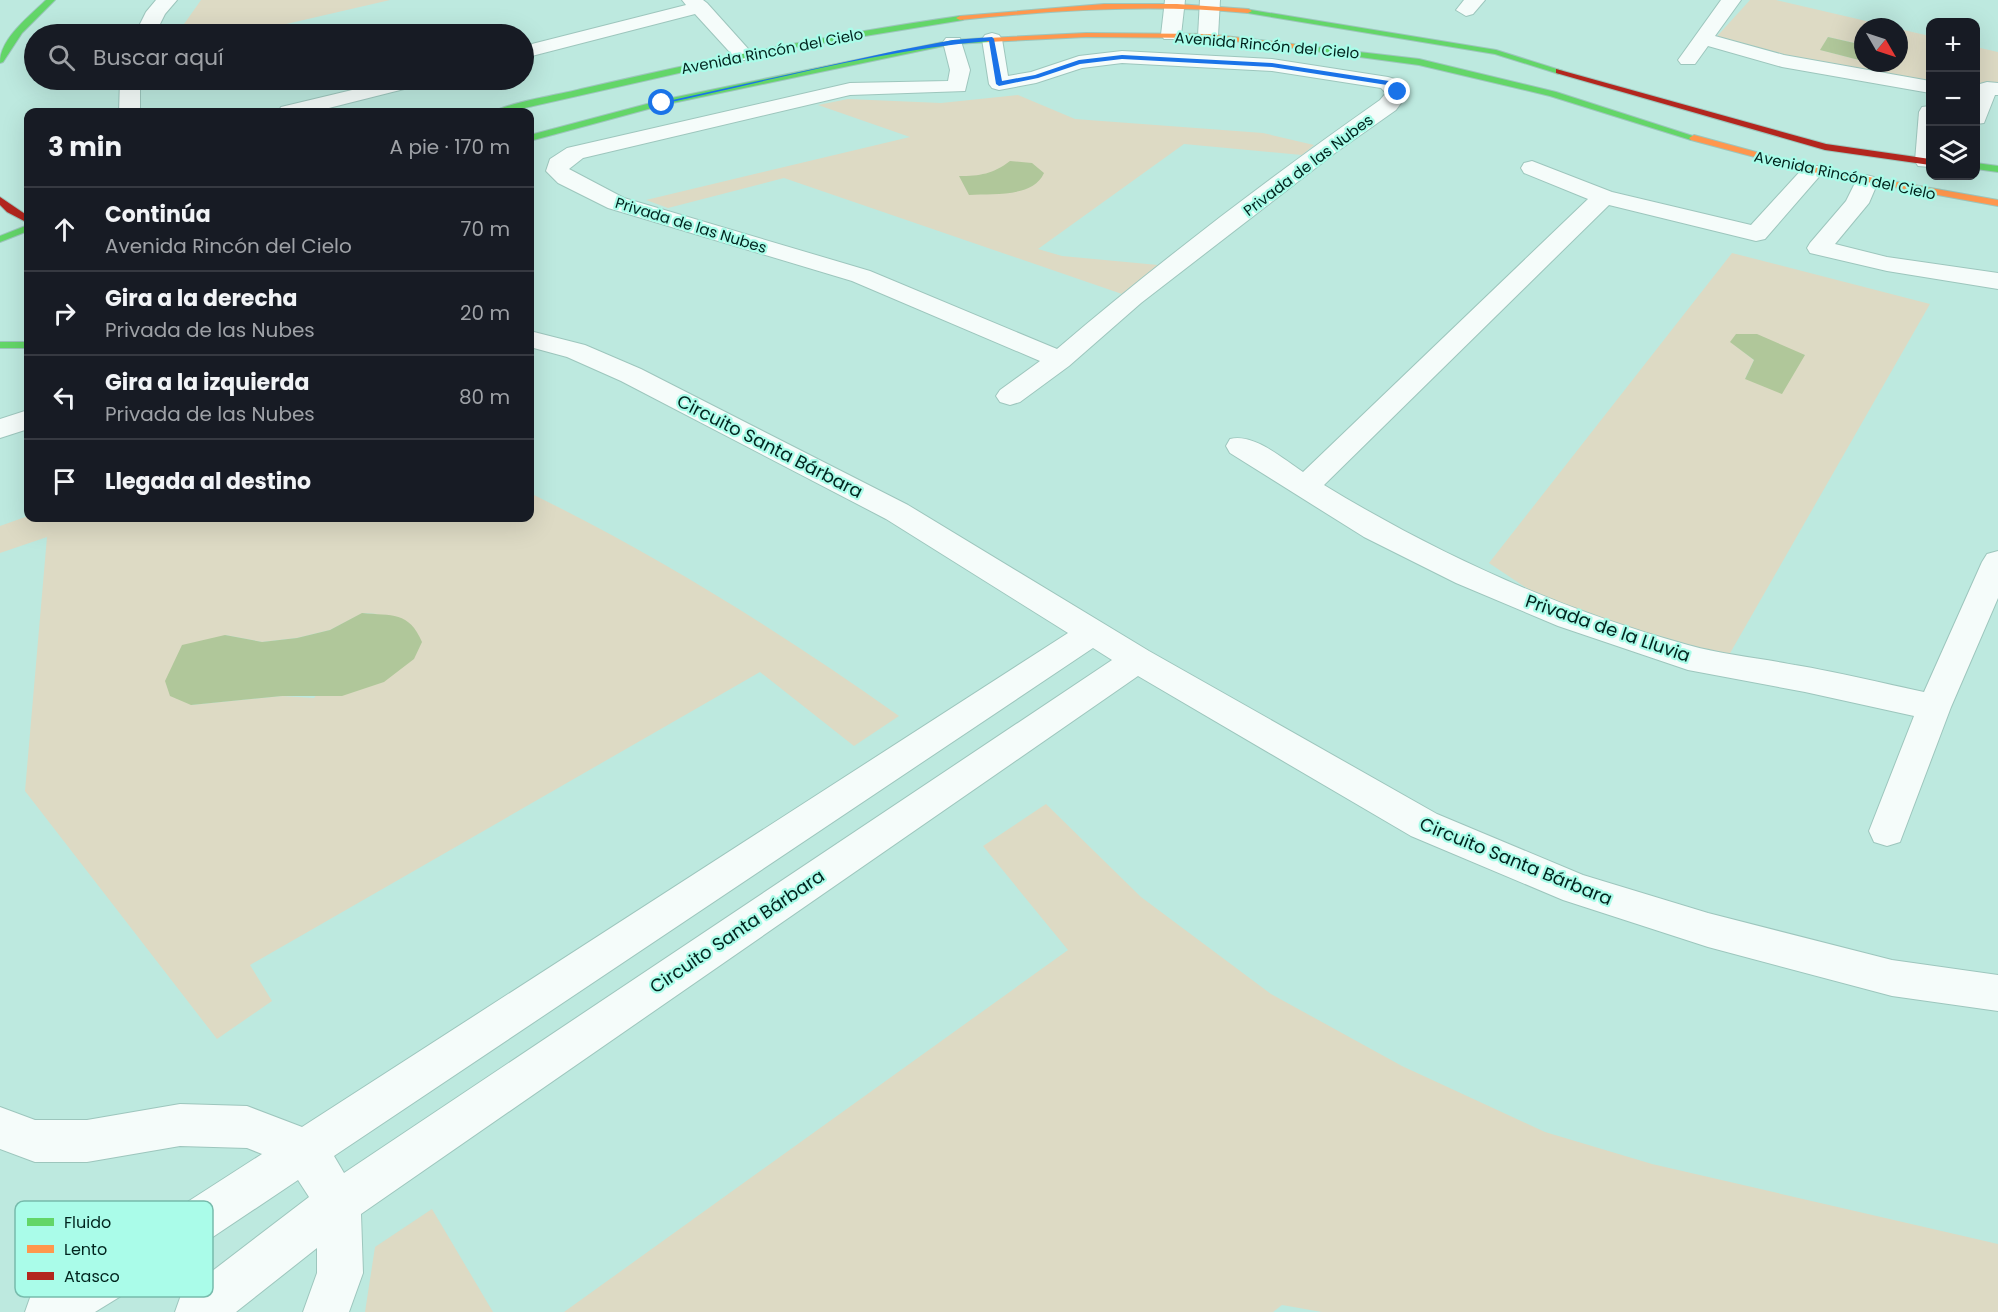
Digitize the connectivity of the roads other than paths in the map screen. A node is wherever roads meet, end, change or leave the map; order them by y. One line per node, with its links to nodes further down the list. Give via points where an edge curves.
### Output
1 (51, 0): 7 (street)
2 (167, 0): 8 (street)
3 (1731, 0): 13 (street)
4 (1175, 1): 5 (street, Avenida Rincón del Cielo); 10 (street); 16 (street, Avenida Rincón del Cielo, via 919,23)
5 (1210, 2): 11 (street); 28 (street, Avenida Rincón del Cielo, via 1496,52 1825,147)
6 (696, 4): 15 (street); 16 (street)
7 (26, 24)
8 (150, 24)
9 (24, 26): 17 (street)
10 (1171, 35): 11 (street, Avenida Rincón del Cielo); 12 (street, Avenida Rincón del Cielo)
11 (1209, 36): 32 (street, Avenida Rincón del Cielo, via 1419,62 1553,94 1753,157)
12 (992, 39): 14 (street, Avenida Rincón del Cielo); 46 (street, Privada de las Nubes, via 999,84 1036,77 1079,62 1122,57 1272,65 1389,83 1398,92 1388,105 1132,298)
13 (1705, 39): 18 (street); 19 (street, via 1782,62)
14 (953, 42): 27 (street, Avenida Rincón del Cielo, via 662,103); 46 (street, Privada de las Nubes, via 960,70 958,87 850,89 575,153 558,164 557,171 616,203 861,276)
15 (534, 49)
16 (744, 56): 26 (street, Avenida Rincón del Cielo)
17 (0, 60)
18 (1688, 60)
19 (1926, 86)
20 (1998, 89): 23 (street, via 1987,88)
21 (130, 90): 24 (street)
22 (377, 90): 25 (street)
23 (1980, 107)
24 (130, 108)
25 (305, 108)
26 (514, 108)
27 (534, 137)
28 (1926, 162)
29 (1980, 167): 31 (street)
30 (1532, 168): 34 (street)
31 (1998, 169)
32 (1813, 171): 33 (street, Avenida Rincón del Cielo); 34 (street, via 1756,234)
33 (1866, 182): 36 (street, Avenida Rincón del Cielo); 40 (street, via 1857,203 1819,248 1887,264)
34 (1604, 197): 51 (street)
35 (0, 200): 37 (street)
36 (1998, 203)
37 (24, 218)
38 (24, 230): 39 (street)
39 (0, 239)
40 (1998, 282)
41 (534, 340): 53 (street, Circuito Santa Bárbara, via 576,351 631,375 887,506)
42 (0, 345): 43 (street)
43 (24, 345)
44 (24, 346): 45 (street)
45 (0, 359)
46 (1060, 360): 47 (street, Privada de las Nubes)
47 (1010, 396)
48 (24, 420): 49 (street)
49 (0, 429)
50 (1240, 446): 51 (street, Privada de la Lluvia)
51 (1305, 487): 55 (street, Privada de la Lluvia, via 1375,530 1569,618 1688,658)
52 (1998, 562): 55 (street)
53 (1093, 632): 54 (street, Circuito Santa Bárbara); 59 (street)
54 (1137, 660): 57 (street, Circuito Santa Bárbara, via 1424,825 1576,889 1708,930 1893,978); 60 (street, Circuito Santa Bárbara)
55 (1934, 707): 56 (street)
56 (1887, 831)
57 (1998, 993)
58 (0, 1128): 59 (street, via 35,1141 87,1141 180,1125 247,1127)
59 (304, 1149): 60 (street); 61 (street)
60 (338, 1203): 64 (street, Circuito Santa Bárbara); 65 (street, via 340,1273)
61 (213, 1210)
62 (74, 1297): 63 (street)
63 (48, 1312)
64 (198, 1312)
65 (326, 1312)

